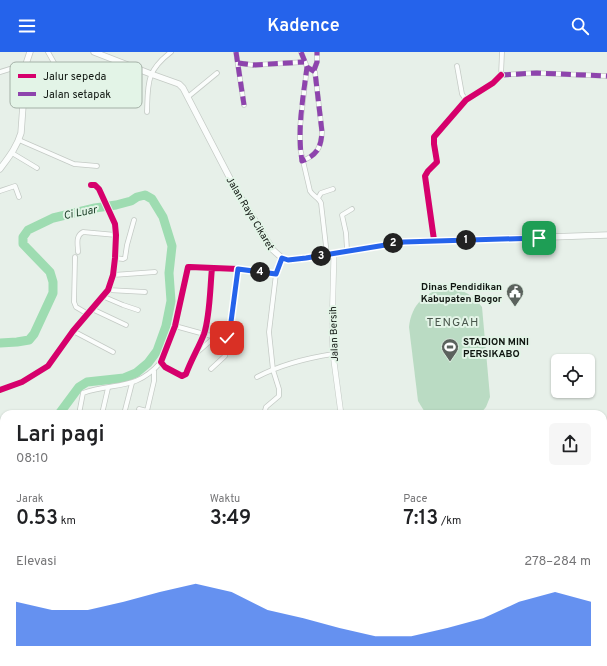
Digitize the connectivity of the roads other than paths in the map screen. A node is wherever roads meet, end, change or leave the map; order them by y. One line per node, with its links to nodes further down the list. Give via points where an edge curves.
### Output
1 (30, 52): 9 (main road)
2 (48, 52): 10 (street)
3 (94, 52): 11 (main road, Jalan Raya Cikaret)
4 (171, 52): 21 (street, via 161,60)
5 (236, 52): 13 (street)
6 (301, 52): 12 (street)
7 (317, 52): 17 (street)
8 (502, 52): 22 (street)
9 (27, 62)
10 (53, 62)
11 (120, 62)
12 (304, 62): 13 (street, via 253,65); 15 (street)
13 (238, 63): 26 (street)
14 (457, 66): 25 (street, via 462,94)
15 (307, 67): 17 (street); 31 (street, via 300,127)
16 (10, 69): 19 (street)
17 (314, 70): 31 (street, via 321,142 318,150)
18 (142, 71): 21 (main road, Jalan Raya Cikaret)
19 (0, 72)
20 (217, 73): 24 (street)
21 (151, 74): 24 (main road, Jalan Raya Cikaret, via 179,84); 28 (street, via 148,83)
22 (501, 75): 23 (street, via 537,73); 25 (street, via 494,83)
23 (607, 76)
24 (189, 96): 51 (main road, Jalan Raya Cikaret, via 236,190 273,250)
25 (466, 100): 44 (street, via 434,137 437,162 425,176)
26 (244, 105)
27 (23, 108): 29 (main road)
28 (147, 112)
29 (19, 140): 30 (main road); 32 (street, via 74,164)
30 (12, 153): 33 (street); 34 (main road)
31 (302, 160): 39 (street, via 310,191)
32 (97, 166)
33 (37, 168)
34 (0, 169)
35 (91, 185): 42 (street, via 100,189 115,224)
36 (333, 189): 39 (street, via 321,193)
37 (0, 191): 38 (street, via 15,186)
38 (19, 196)
39 (318, 198): 48 (street, via 324,218)
40 (352, 209): 45 (street, via 342,215)
41 (134, 220): 50 (street, via 125,258)
42 (116, 235): 46 (street, via 83,232 77,239); 50 (street)
43 (607, 235): 44 (main road, Jalan Raya Cikaret)
44 (434, 240): 45 (main road, Jalan Raya Cikaret)
45 (347, 250): 47 (main road, Jalan Raya Cikaret)
46 (78, 252)
47 (334, 254): 48 (main road, Jalan Raya Cikaret); 70 (street, Jalan Bersih)
48 (327, 255): 51 (main road, Jalan Raya Cikaret, via 288,260)
49 (75, 257): 62 (street, via 74,302 76,308)
50 (115, 258): 56 (street)
51 (282, 258): 55 (street)
52 (212, 268): 53 (street); 64 (street, via 188,267); 66 (street)
53 (238, 269): 55 (street); 68 (street)
54 (155, 272): 56 (street)
55 (276, 274): 75 (street, via 269,332)
56 (113, 275): 57 (street)
57 (108, 290): 58 (street); 59 (street)
58 (145, 292)
59 (102, 296): 60 (street); 61 (street)
60 (92, 309): 62 (street); 63 (street)
61 (138, 310)
62 (88, 314): 65 (street)
63 (126, 326)
64 (176, 326): 66 (street); 72 (street)
65 (73, 331): 69 (street); 79 (street, via 48,366 22,382)
66 (204, 334): 67 (street); 71 (street)
67 (215, 337): 68 (street); 71 (street)
68 (227, 338): 73 (street, via 225,356)
69 (113, 352)
70 (333, 354): 75 (street, via 305,359); 87 (street, Jalan Bersih)
71 (193, 356): 72 (street, via 184,376)
72 (161, 362): 74 (street)
73 (211, 369)
74 (154, 370): 77 (street); 85 (street)
75 (273, 370): 76 (street); 86 (street, via 279,396)
76 (257, 377)
77 (132, 383): 78 (street); 83 (street)
78 (108, 388): 81 (street, via 83,393); 82 (street)
79 (0, 390)
80 (139, 409): 84 (street)
81 (80, 410)
82 (103, 410)
83 (125, 410)
84 (143, 410)
85 (147, 410)
86 (265, 410)
87 (340, 410)

